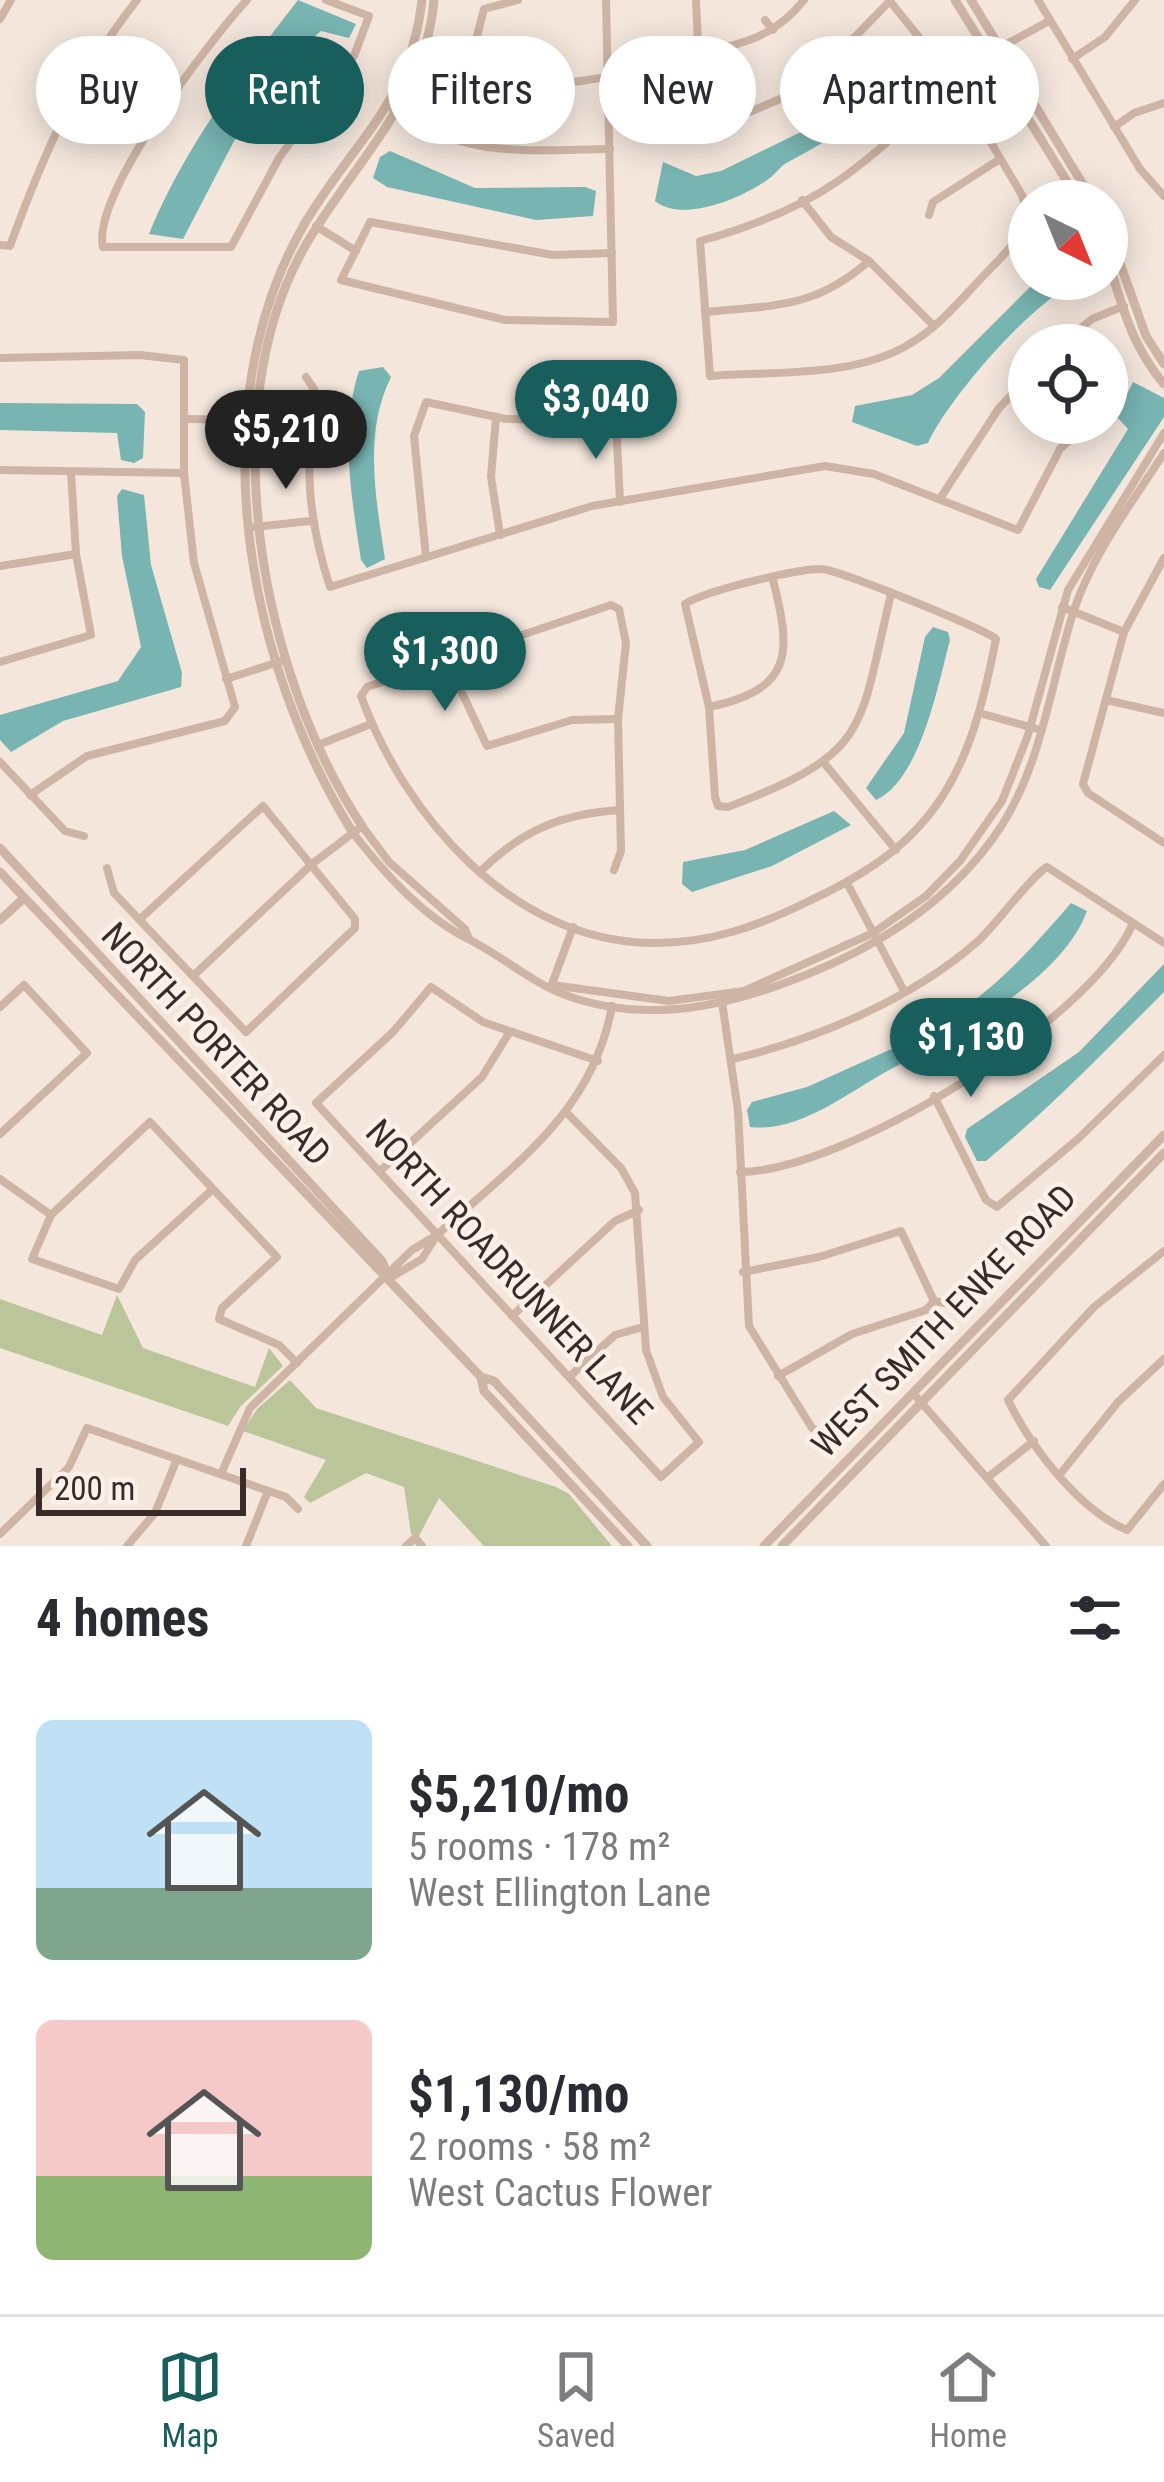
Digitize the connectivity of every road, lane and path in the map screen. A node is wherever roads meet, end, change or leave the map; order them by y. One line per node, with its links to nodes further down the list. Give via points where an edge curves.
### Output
1 (11, 0): 16 (street)
2 (137, 0): 49 (street, via 76,90)
3 (247, 0): 4 (street, via 188,68 143,141 103,247 231,248 279,158 354,56 369,16)
4 (326, 0)
5 (422, 0): 20 (street)
6 (434, 0): 21 (street)
7 (518, 0): 22 (street, via 484,9)
8 (606, 0): 23 (street)
9 (696, 0): 24 (street)
10 (804, 0): 19 (street)
11 (889, 0): 25 (street); 32 (street, via 804,89)
12 (955, 0): 26 (street)
13 (971, 0): 27 (street)
14 (1038, 0): 18 (street)
15 (1135, 0): 30 (street, via 1105,37)
16 (0, 19)
17 (765, 20): 19 (street)
18 (1049, 21): 28 (street); 30 (street)
19 (773, 30): 29 (street)
20 (416, 36)
21 (428, 36)
22 (477, 36)
23 (606, 36)
24 (697, 36)
25 (918, 36)
26 (984, 36)
27 (989, 36)
28 (1022, 36)
29 (756, 40)
30 (1072, 59): 35 (street)
31 (1164, 103): 35 (street)
32 (756, 109)
33 (388, 114): 48 (street)
34 (1039, 117): 44 (street)
35 (1114, 127): 45 (street)
36 (1039, 130): 43 (street)
37 (466, 144): 41 (street)
38 (610, 144): 41 (street)
39 (884, 144): 46 (street)
40 (991, 144): 42 (street)
41 (610, 149): 51 (street)
42 (1000, 159): 47 (street, via 933,202); 59 (street, via 1027,211 1022,235)
43 (1067, 180)
44 (1079, 180)
45 (1164, 196)
46 (802, 200): 52 (street, via 831,237); 57 (street, via 756,225 700,241)
47 (929, 215)
48 (312, 224): 50 (street); 67 (street, via 280,303)
49 (5, 246)
50 (356, 251): 51 (street, via 370,222 553,255); 51 (street, via 341,280 505,320 613,322)
51 (612, 254)
52 (869, 261): 57 (street, via 804,302); 59 (street)
53 (1128, 291): 55 (street)
54 (1119, 300): 56 (street)
55 (1135, 304): 56 (street); 61 (street)
56 (1120, 306): 58 (street); 63 (street)
57 (705, 312): 59 (street, via 710,376 862,364)
58 (1093, 324)
59 (934, 326)
60 (0, 358): 66 (street, via 184,360)
61 (1164, 364)
62 (306, 377): 76 (street, via 314,388)
63 (1164, 384)
64 (1008, 399): 74 (street)
65 (496, 416): 75 (street, via 616,421); 78 (street, via 491,477); 80 (street, via 426,402 414,436)
66 (185, 419): 67 (street); 73 (street)
67 (250, 420): 77 (street)
68 (1164, 433): 87 (street)
69 (1065, 444): 74 (street, via 1018,530)
70 (1164, 453): 88 (street)
71 (0, 470): 72 (street)
72 (71, 472): 73 (street); 79 (street)
73 (184, 473): 93 (street, via 194,563)
74 (941, 497): 75 (street, via 825,466)
75 (620, 502): 78 (street)
76 (310, 521): 77 (street); 80 (street, via 330,587)
77 (251, 528): 90 (street)
78 (500, 535): 80 (street)
79 (76, 554): 82 (street); 92 (street, via 92,635)
80 (426, 557)
81 (1164, 558): 83 (street)
82 (0, 566)
83 (1154, 574): 85 (street); 89 (street)
84 (773, 580): 86 (street, via 824,568); 95 (street, via 787,633 783,661 769,685); 95 (street, via 685,604)
85 (1164, 581)
86 (891, 594): 96 (street, via 996,639); 104 (street, via 864,715)
87 (1062, 607): 88 (street); 100 (street)
88 (1075, 610): 89 (street); 101 (street)
89 (1124, 632): 94 (street)
90 (285, 660): 93 (street); 102 (street); 107 (street, via 310,758)
91 (447, 661): 98 (street, via 487,746 572,720); 98 (street, via 611,605 626,643); 99 (street, via 367,687 361,696)
92 (0, 662)
93 (226, 679): 105 (street, via 233,715 86,756)
94 (1106, 700): 97 (street); 109 (street, via 1084,788)
95 (709, 707): 104 (street, via 718,806)
96 (978, 713): 100 (street); 111 (street, via 948,788)
97 (1164, 713)
98 (618, 719): 106 (street)
99 (371, 724): 102 (street); 115 (street, via 423,814)
100 (1030, 727): 101 (street); 124 (street, via 1002,801 978,837)
101 (1041, 730): 124 (street, via 1017,797 983,851 933,903)
102 (318, 745): 107 (street)
103 (0, 762): 105 (street)
104 (824, 763): 111 (street)
105 (30, 795): 108 (street, via 65,832)
106 (619, 810): 114 (street); 115 (street, via 552,821 506,846)
107 (357, 829): 112 (street); 127 (street, via 469,940)
108 (84, 836)
109 (1164, 844)
110 (0, 848): 118 (street, NORTH PORTER ROAD)
111 (896, 850): 117 (street)
112 (312, 864): 120 (street, via 262,806); 126 (street); 126 (street, via 356,928 246,1032)
113 (107, 868): 120 (street, via 114,893)
114 (614, 870)
115 (481, 871): 123 (street)
116 (0, 872): 119 (street, NORTH PORTER ROAD)
117 (847, 883): 123 (street, via 731,934 649,944); 124 (street)
118 (41, 896): 119 (street); 150 (street, NORTH PORTER ROAD)
119 (24, 898): 121 (street); 150 (street, NORTH PORTER ROAD)
120 (140, 919): 126 (street)
121 (0, 920)
122 (1133, 923): 125 (street); 128 (street, via 1047,868 972,946); 136 (street, via 1063,1010)
123 (573, 927): 127 (street)
124 (876, 938): 128 (street); 129 (street, via 772,990)
125 (1164, 943)
126 (194, 976)
127 (552, 986): 129 (street, via 647,1000); 130 (street)
128 (904, 991): 134 (street, via 810,1035)
129 (722, 999): 130 (street, via 660,1010); 134 (street)
130 (612, 1006): 135 (street)
131 (0, 1007): 138 (street, via 24,986 86,1053)
132 (509, 1034): 135 (street); 141 (street, via 482,1077); 141 (street, NORTH ROADRUNNER LANE, via 431,987 316,1103)
133 (1164, 1055): 136 (street, via 997,1207 986,1200)
134 (733, 1059): 142 (street)
135 (598, 1061): 137 (street)
136 (934, 1096): 142 (street, via 840,1147)
137 (567, 1113): 145 (street, via 621,1168); 147 (street)
138 (0, 1134)
139 (1164, 1135): 160 (street, WEST SMITH ENKE ROAD)
140 (1164, 1153): 161 (street, WEST SMITH ENKE ROAD)
141 (380, 1171): 147 (street, NORTH ROADRUNNER LANE)
142 (740, 1172): 149 (street)
143 (0, 1179): 146 (street)
144 (213, 1189): 146 (street, via 150,1122); 146 (street, via 135,1261 119,1289 32,1259); 156 (street, via 277,1257 219,1319 279,1345)
145 (639, 1210): 153 (street, via 615,1221); 154 (street)
146 (51, 1215)
147 (437, 1235): 150 (street, via 422,1259); 153 (street, NORTH ROADRUNNER LANE)
148 (1164, 1251): 163 (street, via 1094,1307 1008,1400)
149 (743, 1272): 151 (street, via 901,1231); 157 (street, via 749,1326)
150 (389, 1278): 156 (street); 158 (street, NORTH PORTER ROAD)
151 (934, 1301): 152 (street); 157 (street)
152 (961, 1306)
153 (512, 1316): 159 (street, NORTH ROADRUNNER LANE)
154 (643, 1327): 159 (street, via 615,1335); 159 (street, NORTH ROADRUNNER LANE, via 663,1397 699,1442 662,1477)
155 (1164, 1359): 165 (street)
156 (297, 1364): 166 (street, via 250,1408)
157 (778, 1376): 162 (street, via 812,1427)
158 (481, 1377): 176 (street, NORTH PORTER ROAD, via 484,1391); 177 (street, NORTH PORTER ROAD)
159 (568, 1377)
160 (913, 1394): 161 (street); 178 (street, WEST SMITH ENKE ROAD)
161 (922, 1402): 167 (street); 179 (street, WEST SMITH ENKE ROAD)
162 (830, 1437)
163 (1034, 1441): 165 (street); 167 (street)
164 (177, 1459): 166 (street); 171 (street, via 87,1428 69,1468); 173 (street, via 155,1513)
165 (1061, 1473): 168 (street, via 1080,1498 1127,1530)
166 (221, 1474): 169 (street)
167 (987, 1478): 180 (street)
168 (1164, 1484)
169 (268, 1491): 170 (street); 174 (street)
170 (298, 1508)
171 (0, 1534)
172 (419, 1542): 175 (street)
173 (127, 1546)
174 (246, 1546)
175 (406, 1546)
176 (628, 1546)
177 (647, 1546)
178 (764, 1546)
179 (782, 1546)
180 (1046, 1546)

